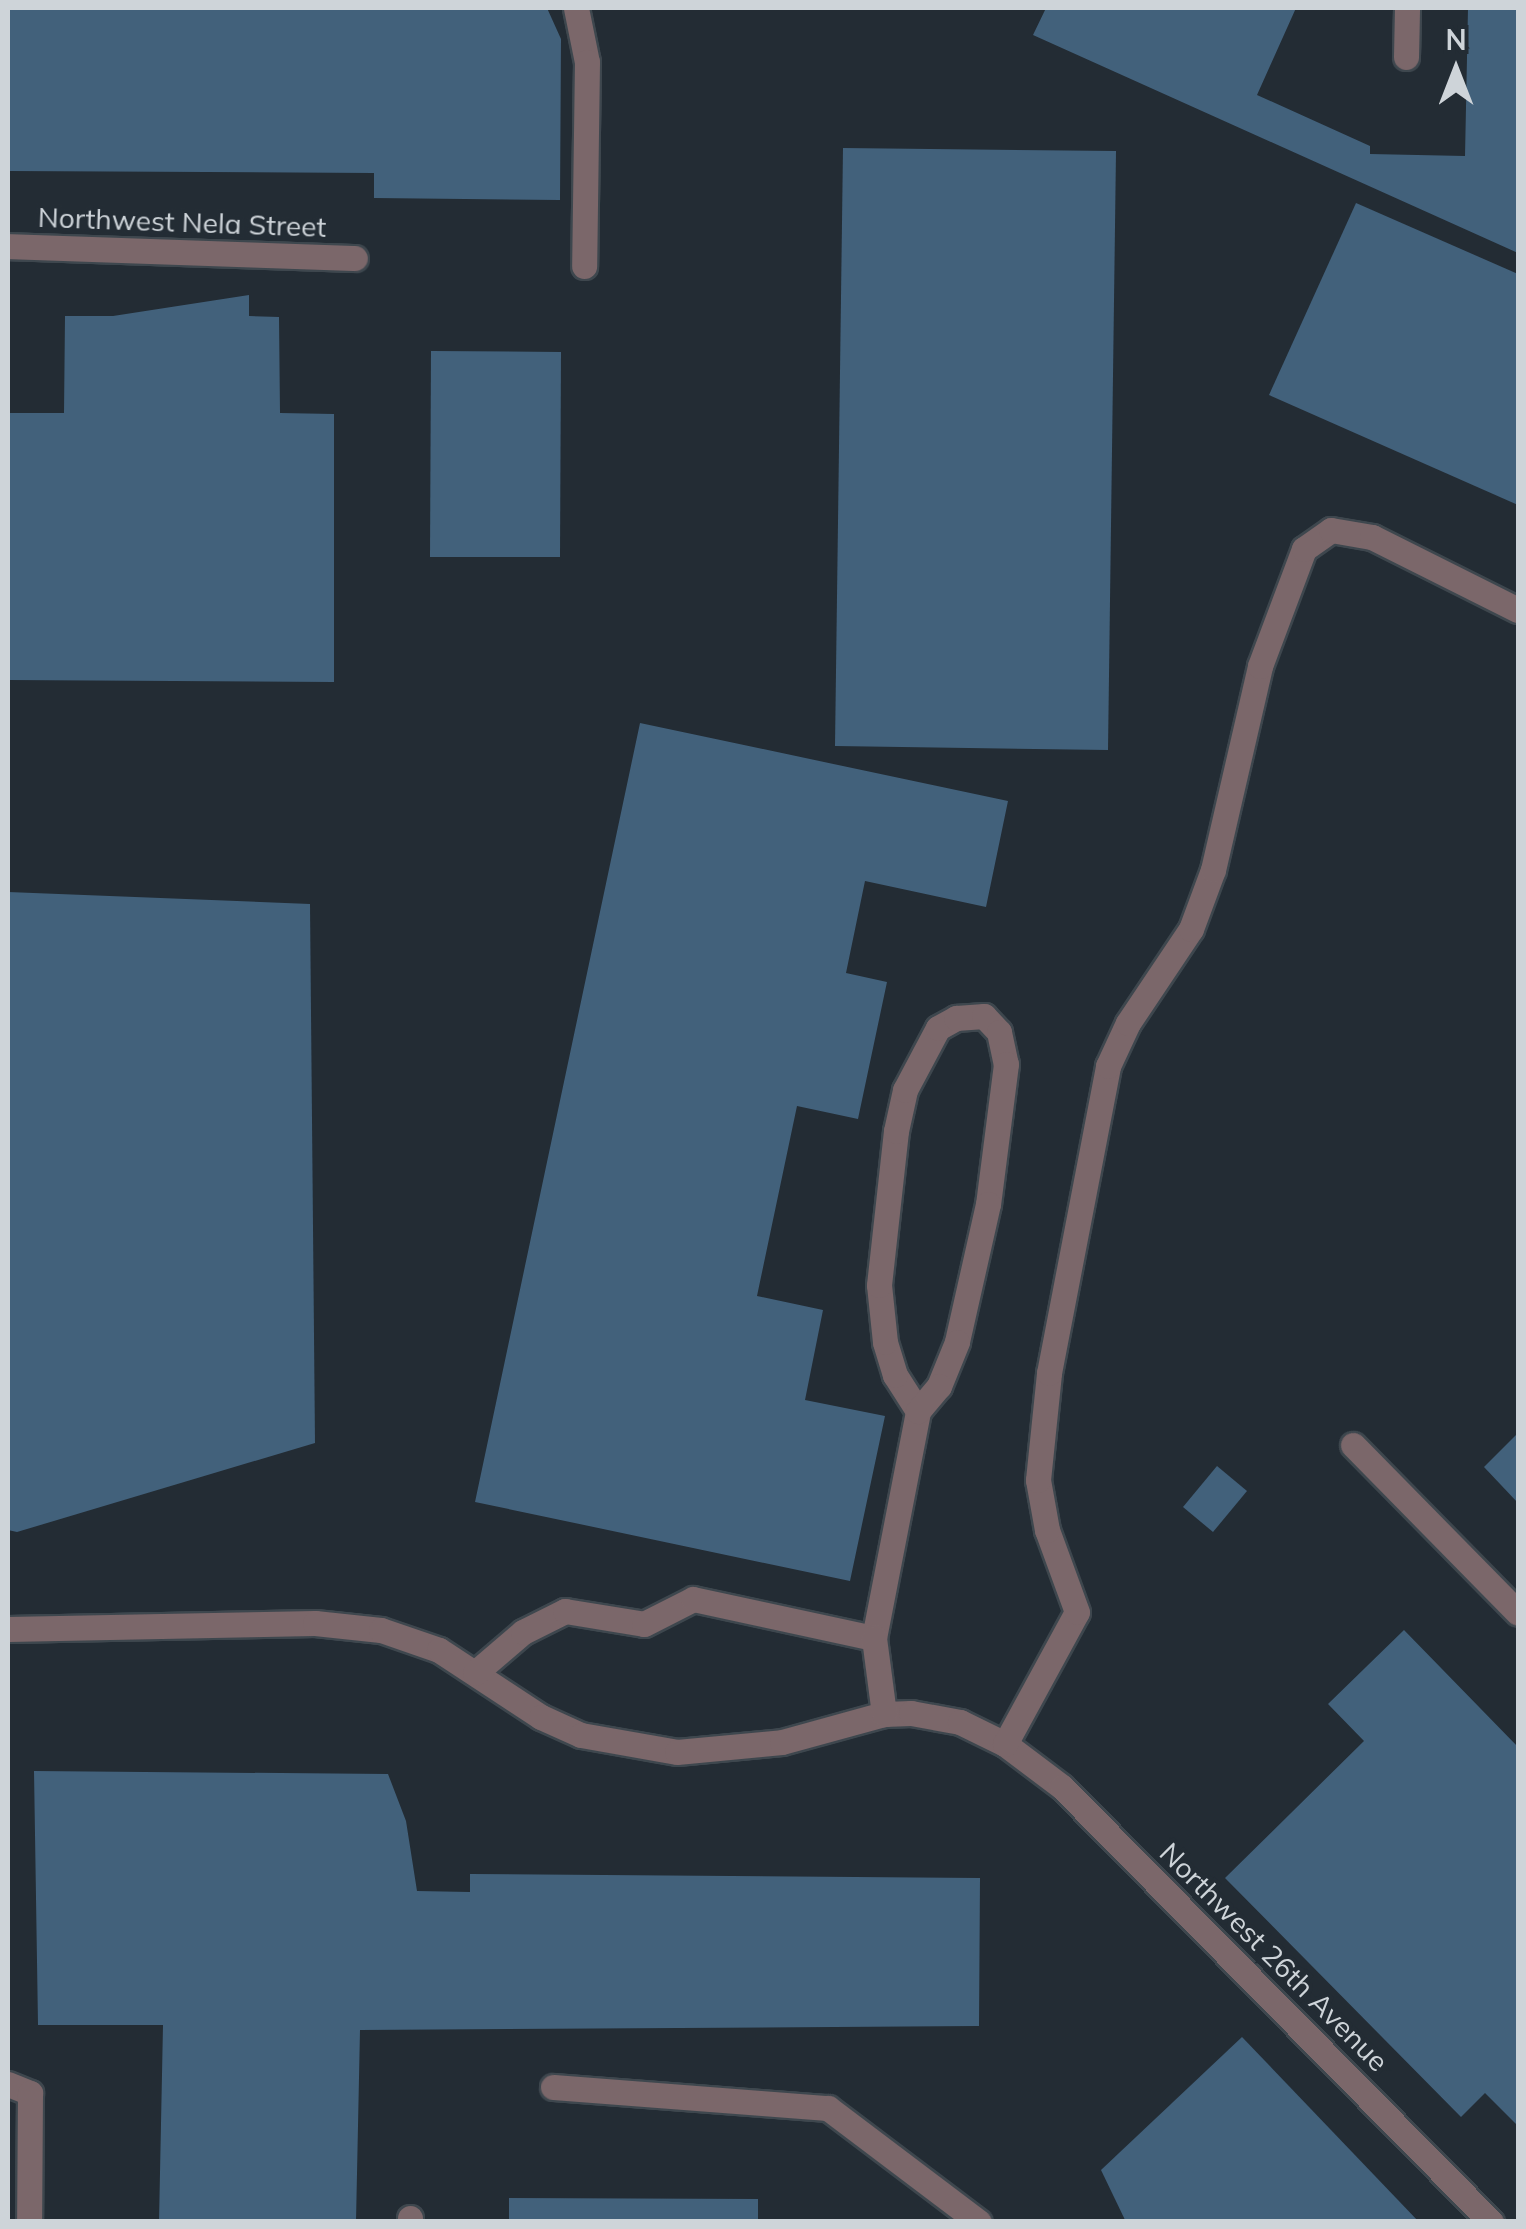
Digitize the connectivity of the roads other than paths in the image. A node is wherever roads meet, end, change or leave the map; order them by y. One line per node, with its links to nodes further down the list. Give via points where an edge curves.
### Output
1 (576, 8): 6 (street, via 587,62)
2 (1407, 8): 3 (street)
3 (1406, 58)
4 (8, 246): 5 (street, Northwest Nela Street)
5 (354, 258)
6 (584, 266)
7 (1518, 610): 15 (street, via 1372,537 1331,530 1304,549 1260,666 1213,870 1191,929 1128,1023 1108,1066 1049,1373 1038,1480 1047,1530 1077,1612)
8 (918, 1411): 8 (street, via 894,1376 879,1285 896,1131 905,1090 938,1028 956,1018 984,1016 999,1032 1006,1064 988,1204 956,1342 939,1386); 12 (street)
9 (1353, 1445): 10 (street)
10 (1518, 1614)
11 (8, 1628): 13 (street, Northwest 26th Avenue, via 340,1624 420,1641)
12 (874, 1638): 13 (street, via 693,1599 644,1624 565,1611 522,1632); 14 (street)
13 (475, 1673): 14 (street, Northwest 26th Avenue, via 581,1735 677,1752 782,1742)
14 (884, 1714): 15 (street, Northwest 26th Avenue, via 960,1722)
15 (1005, 1744): 20 (street, Northwest 26th Avenue, via 1062,1786)
16 (8, 2084): 18 (street, via 30,2093)
17 (553, 2087): 19 (street, via 828,2108)
18 (30, 2222)
19 (979, 2222)
20 (1492, 2222)

